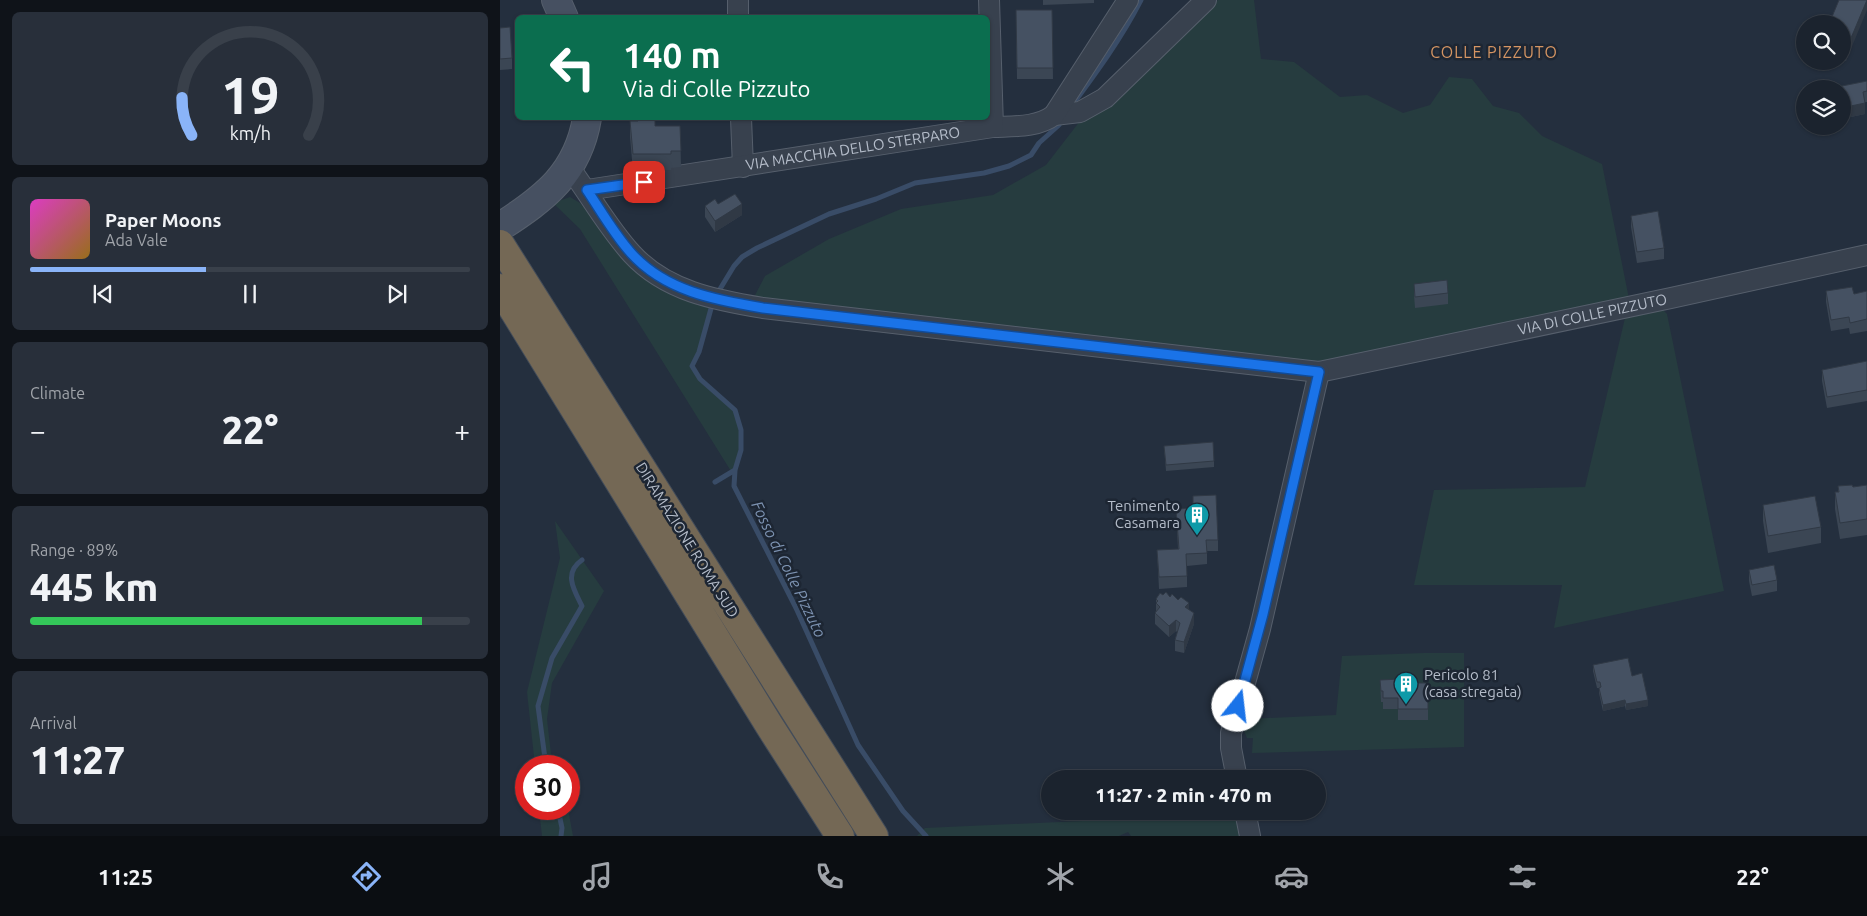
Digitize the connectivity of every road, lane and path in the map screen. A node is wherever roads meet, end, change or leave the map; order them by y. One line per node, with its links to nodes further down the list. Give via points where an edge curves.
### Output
1 (556, 0): 6 (street)
2 (738, 0): 7 (street)
3 (988, 0): 8 (street)
4 (1128, 0): 10 (street)
5 (1206, 0): 10 (street, VIA MACCHIA DELLO STERPARO, via 1105,98 1080,112)
6 (563, 15)
7 (738, 15)
8 (989, 15)
9 (990, 42): 13 (street)
10 (1054, 115): 13 (street, VIA MACCHIA DELLO STERPARO, via 1037,123)
11 (586, 120): 14 (street, via 578,151)
12 (741, 120): 15 (street)
13 (994, 127): 15 (street, VIA MACCHIA DELLO STERPARO)
14 (569, 167): 16 (street, VIA DI COLLE PIZZUTO); 17 (street, via 548,193)
15 (743, 167): 16 (street, VIA MACCHIA DELLO STERPARO)
16 (587, 190): 21 (street, VIA DI COLLE PIZZUTO, via 620,240 646,267 670,283 712,299 763,308)
17 (500, 227)
18 (500, 244): 25 (highway, DIRAMAZIONE ROMA SUD)
19 (1867, 255): 21 (street, VIA DI COLLE PIZZUTO)
20 (500, 288): 24 (highway, DIRAMAZIONE ROMA SUD)
21 (1319, 372): 22 (street, via 1262,621 1231,733)
22 (1235, 770)
23 (1247, 820): 26 (street)
24 (840, 836)
25 (874, 836)
26 (1250, 836)

